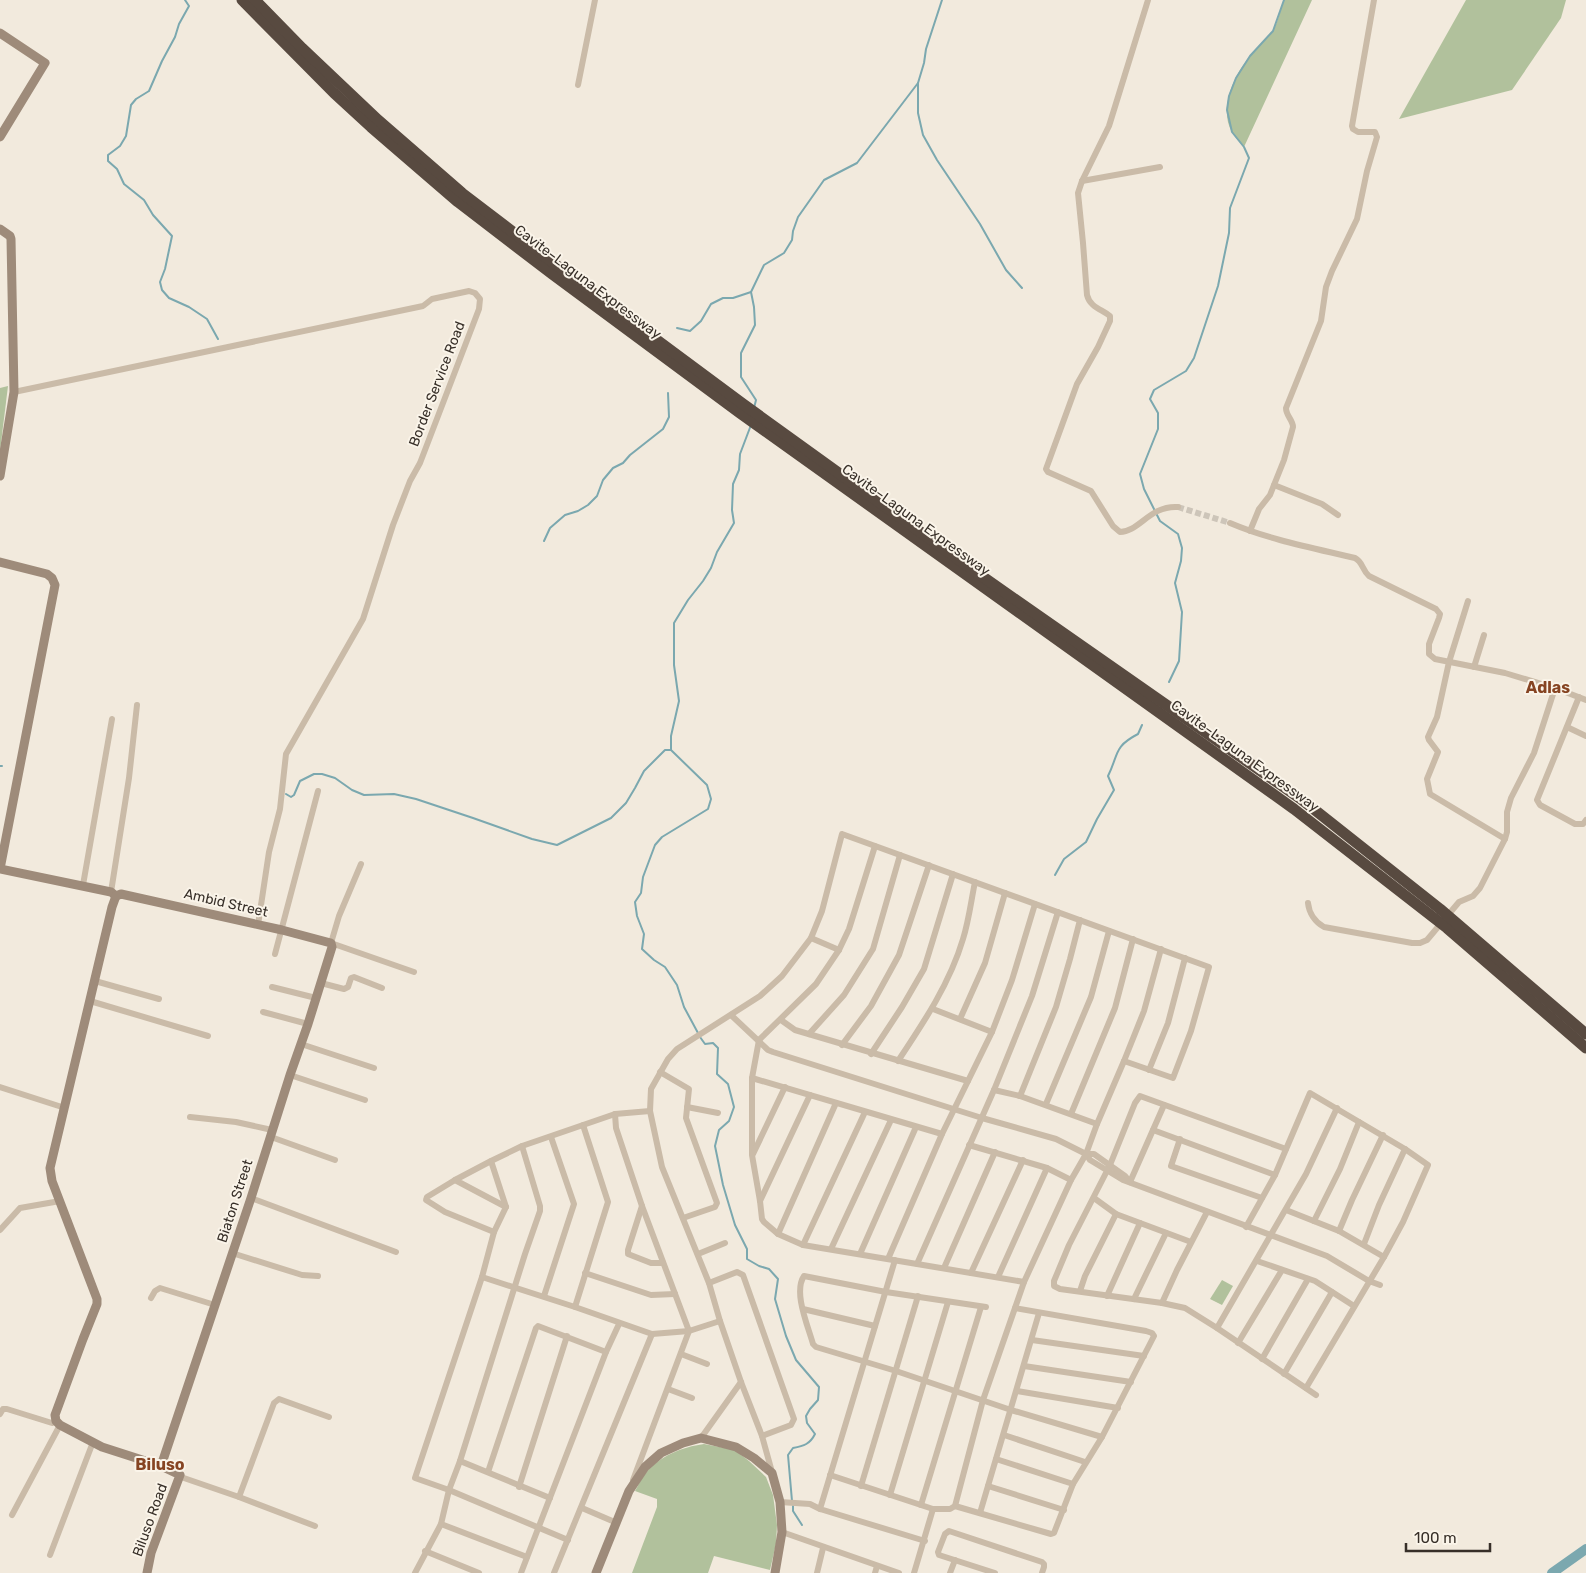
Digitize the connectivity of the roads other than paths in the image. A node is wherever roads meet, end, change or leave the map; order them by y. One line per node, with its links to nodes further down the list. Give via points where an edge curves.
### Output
1 (242, 0): 13 (highway, Cavite–Laguna Expressway, via 370,127 458,202 545,269)
2 (255, 0): 13 (highway, Cavite–Laguna Expressway, via 372,114 462,193)
3 (594, 0): 7 (street)
4 (1148, 0): 10 (street, via 1109,126)
5 (1374, 0): 15 (street, via 1352,126 1358,132 1375,132 1377,137 1357,219 1332,271 1321,321 1286,408 1294,427)
6 (0, 33): 8 (street, via 45,63)
7 (578, 85)
8 (0, 137)
9 (1160, 167): 10 (street)
10 (1082, 181): 16 (street, via 1078,193 1087,295 1090,303 1108,314 1110,320 1077,384 1046,469 1090,492 1120,532 1130,530 1161,509)
11 (0, 229): 12 (street, via 11,239)
12 (14, 392): 14 (street); 50 (street, Border Service Road, via 423,306 432,299 469,291 480,299 424,454 393,525 363,619 286,754 280,809 269,852)
13 (742, 408): 21 (highway, Cavite–Laguna Expressway)
14 (0, 476)
15 (1274, 485): 17 (street, via 1322,504); 19 (street)
16 (1178, 507)
17 (1338, 515)
18 (1230, 523): 19 (street)
19 (1250, 531): 24 (street, via 1357,559 1369,576 1436,609 1440,614 1429,644 1429,654)
20 (0, 562): 40 (street, via 47,574 55,585)
21 (973, 575): 76 (highway, Cavite–Laguna Expressway, via 1300,799 1440,909); 81 (highway, Cavite–Laguna Expressway, via 1294,809 1447,928)
22 (1468, 601): 24 (street)
23 (1484, 635): 25 (street)
24 (1449, 662): 25 (street); 35 (street, via 1437,718 1428,737 1438,752 1428,779 1430,794)
25 (1474, 667): 26 (street)
26 (1555, 688): 27 (street); 35 (street, via 1534,753 1511,798)
27 (1578, 697): 28 (street); 31 (street)
28 (1586, 700)
29 (137, 705): 45 (street)
30 (112, 719): 43 (street)
31 (1567, 727): 32 (street); 34 (street, via 1537,802 1575,824 1583,824)
32 (1586, 736)
33 (318, 792): 51 (street)
34 (1586, 820)
35 (1505, 839): 46 (street, via 1480,888 1473,896 1458,903 1424,942 1412,943 1324,927 1315,920)
36 (875, 846): 37 (street); 53 (street, via 842,834 822,911); 57 (street, via 849,929)
37 (900, 855): 39 (street); 75 (street, via 873,949 844,995)
38 (361, 864): 55 (street)
39 (929, 865): 41 (street); 80 (street, via 899,955 870,1006)
40 (0, 870): 43 (street, Ambid Street)
41 (953, 874): 42 (street); 82 (street, via 924,969)
42 (975, 882): 44 (street); 68 (street, via 963,938)
43 (83, 886): 45 (street, Ambid Street)
44 (1005, 893): 47 (street); 72 (street, via 985,963)
45 (114, 894): 50 (street, Ambid Street); 61 (street)
46 (1308, 902)
47 (1035, 904): 48 (street); 74 (street)
48 (1058, 912): 49 (street); 93 (street, via 1032,996)
49 (1080, 920): 52 (street); 95 (street, via 1056,1007)
50 (258, 925): 51 (street, Ambid Street)
51 (282, 930): 55 (street, Ambid Street); 58 (street)
52 (1109, 931): 54 (street); 98 (street, via 1091,997)
53 (811, 938): 57 (street); 70 (street, via 777,982)
54 (1133, 939): 56 (street); 108 (street, via 1115,1008)
55 (331, 943): 60 (street); 62 (street, Biaton Street, via 332,950)
56 (1161, 949): 59 (street); 84 (street, via 1144,1011)
57 (839, 950): 71 (street, via 816,984)
58 (275, 954)
59 (1185, 958): 86 (street, via 1168,1024); 86 (street, via 1209,967 1190,1031 1173,1078)
60 (414, 972)
61 (95, 981): 66 (street); 67 (street)
62 (321, 983): 64 (street, via 347,989 354,977); 65 (street, Biaton Street)
63 (272, 987): 65 (street)
64 (382, 988)
65 (316, 998): 73 (street, Biaton Street)
66 (159, 999)
67 (90, 1001): 77 (street); 101 (street)
68 (933, 1009): 72 (street); 83 (street)
69 (263, 1012): 73 (street)
70 (730, 1015): 78 (street); 87 (street, via 676,1049)
71 (781, 1020): 75 (street, via 794,1030); 78 (street)
72 (960, 1020): 74 (street)
73 (308, 1024): 79 (street, Biaton Street)
74 (992, 1032): 90 (street)
75 (809, 1034): 80 (street)
76 (1586, 1034)
77 (208, 1036)
78 (759, 1040): 89 (street); 102 (street, via 773,1052)
79 (301, 1044): 85 (street); 88 (street, Biaton Street)
80 (842, 1045): 82 (street)
81 (1586, 1048)
82 (871, 1054): 83 (street)
83 (898, 1061): 90 (street)
84 (1124, 1061): 86 (street); 113 (street)
85 (374, 1068)
86 (1149, 1070)
87 (660, 1072): 100 (street, via 689,1089); 104 (street, via 651,1089)
88 (290, 1075): 96 (street); 117 (street, Biaton Street)
89 (752, 1078): 92 (street); 128 (street)
90 (968, 1081): 102 (street)
91 (0, 1087): 101 (street)
92 (785, 1087): 94 (street); 128 (street)
93 (994, 1090): 95 (street); 110 (street)
94 (810, 1095): 97 (street); 142 (street)
95 (1020, 1096): 98 (street)
96 (365, 1100)
97 (836, 1103): 105 (street); 155 (street)
98 (1046, 1104): 108 (street)
99 (1164, 1105): 116 (street); 125 (street); 133 (street, via 1140,1096 1137,1099)
100 (687, 1107): 106 (street); 148 (street, via 686,1118 717,1203 716,1207)
101 (65, 1108): 141 (street, via 50,1168)
102 (955, 1108): 110 (street); 118 (street)
103 (1337, 1108): 112 (street); 125 (street, via 1310,1093); 145 (street)
104 (650, 1111): 107 (street); 148 (street, via 662,1166)
105 (865, 1112): 111 (street); 161 (street)
106 (718, 1113)
107 (615, 1114): 114 (street); 143 (street, via 616,1128)
108 (1071, 1114): 113 (street)
109 (190, 1117): 117 (street, via 236,1122)
110 (982, 1118): 122 (street); 127 (street, via 1056,1139)
111 (891, 1120): 115 (street); 162 (street)
112 (1359, 1122): 119 (street); 149 (street)
113 (1097, 1124): 127 (street)
114 (582, 1125): 120 (street); 174 (street, via 608,1202)
115 (916, 1127): 118 (street); 166 (street)
116 (1153, 1130): 121 (street); 137 (street)
117 (271, 1134): 129 (street); 138 (street, Biaton Street)
118 (942, 1134): 168 (street)
119 (1383, 1135): 124 (street); 153 (street)
120 (551, 1136): 123 (street); 189 (street, via 574,1204)
121 (1180, 1139): 134 (street); 140 (street, via 1171,1166)
122 (969, 1145): 126 (street); 171 (street)
123 (522, 1146): 131 (street); 184 (street, via 540,1211)
124 (1405, 1148): 160 (street); 167 (street, via 1428,1165)
125 (1286, 1149): 134 (street)
126 (995, 1152): 130 (street); 172 (street)
127 (1086, 1154): 133 (street, via 1090,1160); 136 (street)
128 (752, 1156): 142 (street)
129 (335, 1160)
130 (1023, 1160): 132 (street); 175 (street)
131 (490, 1161): 135 (street); 144 (street)
132 (1048, 1168): 136 (street); 178 (street)
133 (1109, 1168): 137 (street); 139 (street)
134 (1275, 1175): 140 (street)
135 (455, 1180): 144 (street); 154 (street, via 426,1200 445,1212)
136 (1072, 1180): 182 (street)
137 (1130, 1182): 146 (street)
138 (251, 1198): 163 (street); 164 (street, Biaton Street)
139 (1094, 1198): 147 (street); 185 (street, via 1054,1282 1054,1286 1060,1289)
140 (1262, 1198): 151 (street)
141 (60, 1201): 152 (street, via 20,1208); 234 (street, via 97,1304 55,1416)
142 (760, 1201): 155 (street, via 764,1222)
143 (642, 1206): 170 (street); 170 (street, via 628,1254 651,1263)
144 (506, 1208): 154 (street)
145 (1286, 1210): 149 (street); 157 (street)
146 (1207, 1212): 151 (street); 158 (street)
147 (1116, 1214): 150 (street); 185 (street)
148 (683, 1218): 165 (street)
149 (1314, 1221): 153 (street)
150 (1140, 1223): 156 (street); 191 (street)
151 (1246, 1227): 157 (street)
152 (0, 1230)
153 (1339, 1231): 160 (street)
154 (494, 1232): 177 (street)
155 (778, 1234): 161 (street)
156 (1166, 1234): 158 (street); 193 (street)
157 (1271, 1236): 169 (street); 180 (street, via 1327,1256)
158 (1191, 1242): 195 (street)
159 (726, 1243): 165 (street)
160 (1364, 1244): 167 (street)
161 (804, 1245): 162 (street)
162 (830, 1249): 166 (street)
163 (396, 1252)
164 (232, 1253): 176 (street, via 302,1275); 196 (street, Biaton Street)
165 (698, 1254): 181 (street)
166 (860, 1254): 168 (street)
167 (1384, 1257): 180 (street)
168 (892, 1260): 171 (street); 186 (street)
169 (1257, 1261): 173 (street); 205 (street)
170 (664, 1263): 188 (street)
171 (917, 1264): 172 (street)
172 (944, 1268): 175 (street)
173 (1282, 1270): 179 (street); 210 (street)
174 (586, 1272): 188 (street, via 651,1295); 198 (street)
175 (971, 1273): 178 (street)
176 (318, 1276)
177 (482, 1277): 184 (street); 252 (street, via 415,1476)
178 (998, 1278): 182 (street)
179 (1308, 1279): 187 (street); 214 (street)
180 (1369, 1281): 183 (street); 197 (street)
181 (709, 1282): 202 (street); 236 (street, via 737,1272 743,1275 794,1420 791,1425)
182 (1024, 1282): 199 (street)
183 (1380, 1285)
184 (515, 1287): 189 (street); 241 (street)
185 (1080, 1291): 191 (street)
186 (886, 1292): 190 (street); 200 (street, via 804,1276 799,1288); 204 (street)
187 (1332, 1292): 197 (street); 219 (street)
188 (675, 1294): 206 (street)
189 (544, 1296): 198 (street)
190 (918, 1296): 194 (street); 218 (street)
191 (1107, 1296): 193 (street)
192 (150, 1298): 196 (street, via 160,1288)
193 (1134, 1299): 195 (street)
194 (948, 1302): 220 (street); 225 (street, via 984,1307)
195 (1162, 1303): 205 (street, via 1185,1308)
196 (215, 1305): 243 (street, Biaton Street)
197 (1354, 1306): 223 (street)
198 (575, 1308): 203 (street)
199 (1015, 1308): 201 (street); 229 (street)
200 (803, 1309): 204 (street); 215 (street, via 812,1344)
201 (1039, 1313): 209 (street); 213 (street, via 1152,1333 1154,1336)
202 (720, 1321): 206 (street); 221 (street)
203 (619, 1324): 207 (street); 211 (street)
204 (875, 1326): 215 (street)
205 (1217, 1328): 210 (street)
206 (689, 1331): 207 (street); 212 (street)
207 (652, 1334): 260 (street)
208 (567, 1336): 211 (street); 244 (street, via 536,1328); 249 (street)
209 (1032, 1340): 213 (street); 217 (street)
210 (1238, 1342): 214 (street)
211 (606, 1352): 256 (street)
212 (681, 1354): 216 (street); 224 (street)
213 (1144, 1356): 222 (street)
214 (1262, 1359): 219 (street)
215 (864, 1362): 218 (street); 246 (street)
216 (707, 1364)
217 (1024, 1366): 222 (street); 226 (street)
218 (896, 1371): 220 (street); 250 (street)
219 (1284, 1374): 223 (street)
220 (925, 1381): 225 (street); 254 (street)
221 (741, 1382): 236 (street); 238 (street)
222 (1131, 1382): 230 (street)
223 (1306, 1388): 227 (street)
224 (668, 1389): 228 (street); 253 (street)
225 (956, 1391): 229 (street); 258 (street)
226 (1017, 1392): 230 (street); 231 (street)
227 (1316, 1395)
228 (692, 1398)
229 (983, 1400): 231 (street); 259 (street)
230 (1118, 1408): 237 (street)
231 (1011, 1410): 235 (street); 237 (street)
232 (0, 1414): 234 (street, via 7,1409)
233 (329, 1417): 255 (street, via 279,1399 274,1403)
234 (58, 1423): 239 (street); 265 (street)
235 (1004, 1434): 240 (street); 242 (street)
236 (762, 1436): 245 (street)
237 (1102, 1437): 242 (street)
238 (701, 1438): 245 (street, via 736,1447); 253 (street, via 660,1453 645,1467)
239 (93, 1442): 243 (street); 275 (street)
240 (996, 1459): 248 (street); 251 (street)
241 (460, 1461): 244 (street); 252 (street)
242 (1085, 1462): 248 (street)
243 (161, 1466): 247 (street)
244 (488, 1472): 249 (street)
245 (772, 1473): 257 (street)
246 (830, 1475): 250 (street); 261 (street)
247 (180, 1476): 255 (street); 280 (street, Biluso Road)
248 (1073, 1484): 263 (street)
249 (519, 1486): 256 (street)
250 (862, 1486): 254 (street)
251 (988, 1486): 263 (street); 264 (street)
252 (449, 1490): 267 (street); 269 (street)
253 (629, 1491): 266 (street)
254 (890, 1495): 258 (street)
255 (239, 1497): 268 (street)
256 (550, 1498): 269 (street)
257 (784, 1503): 261 (street, via 810,1504); 270 (street)
258 (921, 1505): 262 (street)
259 (954, 1506): 262 (street); 264 (street)
260 (582, 1508): 266 (street); 271 (street)
261 (820, 1509): 272 (street)
262 (933, 1509): 272 (street)
263 (1064, 1510): 264 (street, via 1057,1530 1051,1534)
264 (980, 1513)
265 (12, 1515)
266 (617, 1522): 285 (street)
267 (441, 1524): 274 (street); 276 (street)
268 (315, 1526)
269 (539, 1528): 271 (street); 276 (street)
270 (782, 1532): 273 (street); 286 (street)
271 (568, 1540): 284 (street)
272 (925, 1541): 290 (street)
273 (823, 1548): 278 (street); 287 (street)
274 (425, 1551): 281 (street); 282 (street)
275 (50, 1555)
276 (527, 1557): 283 (street)
277 (955, 1560): 279 (street); 291 (street); 293 (street, via 938,1552 949,1531 1042,1562)
278 (877, 1566): 288 (street); 289 (street)
279 (980, 1571): 292 (street)
280 (146, 1573)
281 (415, 1573)
282 (479, 1573)
283 (521, 1573)
284 (554, 1573)
285 (596, 1573)
286 (776, 1573)
287 (817, 1573)
288 (875, 1573)
289 (899, 1573)
290 (914, 1573)
291 (950, 1573)
292 (996, 1573)
293 (1042, 1573)

